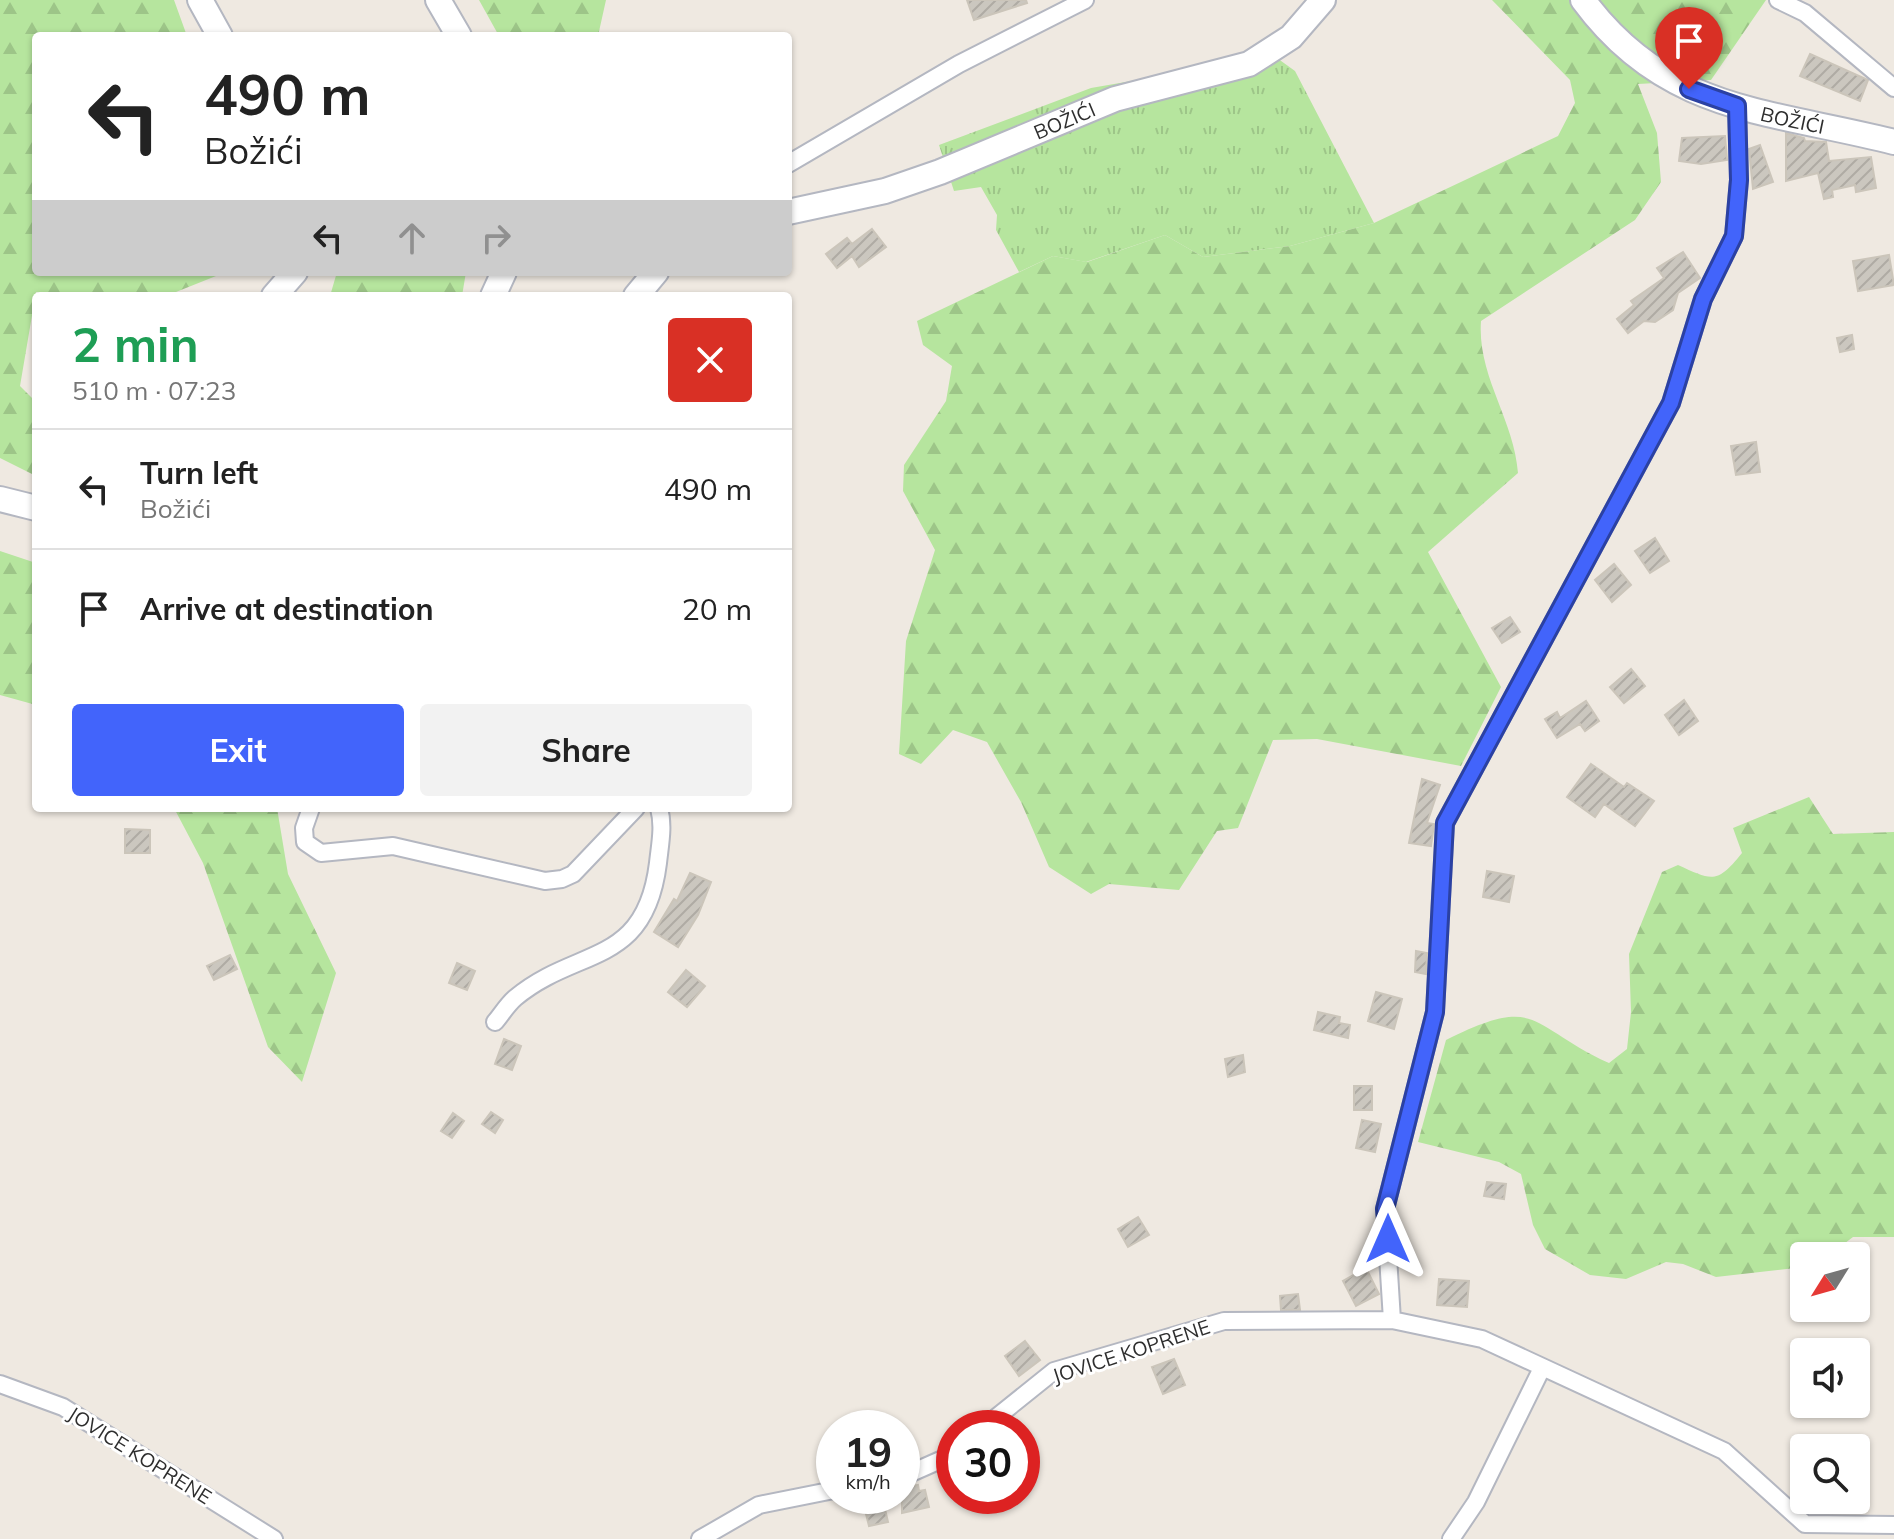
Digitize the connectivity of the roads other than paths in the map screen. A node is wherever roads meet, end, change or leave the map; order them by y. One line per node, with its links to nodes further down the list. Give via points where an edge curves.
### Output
1 (200, 0): 7 (main road)
2 (438, 0): 8 (main road)
3 (1085, 0): 12 (street, via 959,64)
4 (1323, 0): 13 (main road, BOŽIĆI, via 1280,47 1249,64 1115,99 885,191)
5 (1583, 0): 10 (main road, BOŽIĆI, via 1617,42 1648,67)
6 (1778, 0): 9 (street, via 1805,13)
7 (218, 32)
8 (457, 32)
9 (1894, 88)
10 (1737, 106): 11 (main road, BOŽIĆI); 24 (street, via 1734,236 1703,299 1671,403 1445,823 1435,1012 1385,1209)
11 (1894, 142)
12 (792, 162)
13 (792, 211)
14 (292, 276): 16 (main road)
15 (653, 276): 17 (main road)
16 (278, 292)
17 (639, 292)
18 (0, 499): 19 (main road)
19 (32, 507)
20 (310, 812): 21 (street, via 305,842 321,853 393,846 545,881 573,874)
21 (632, 812)
22 (660, 812): 23 (street, via 655,888 633,929 603,954 514,999)
23 (495, 1022)
24 (1392, 1320): 25 (street, JOVICE KOPRENE, via 1482,1339); 27 (street, JOVICE KOPRENE, via 1224,1321 1054,1371)
25 (1542, 1368): 29 (street, JOVICE KOPRENE, via 1724,1451 1805,1524); 32 (street, via 1476,1502)
26 (0, 1384): 30 (street, JOVICE KOPRENE, via 63,1407)
27 (1005, 1410)
28 (816, 1494): 31 (street, via 759,1505)
29 (1894, 1525)
30 (274, 1539)
31 (700, 1539)
32 (1451, 1539)

